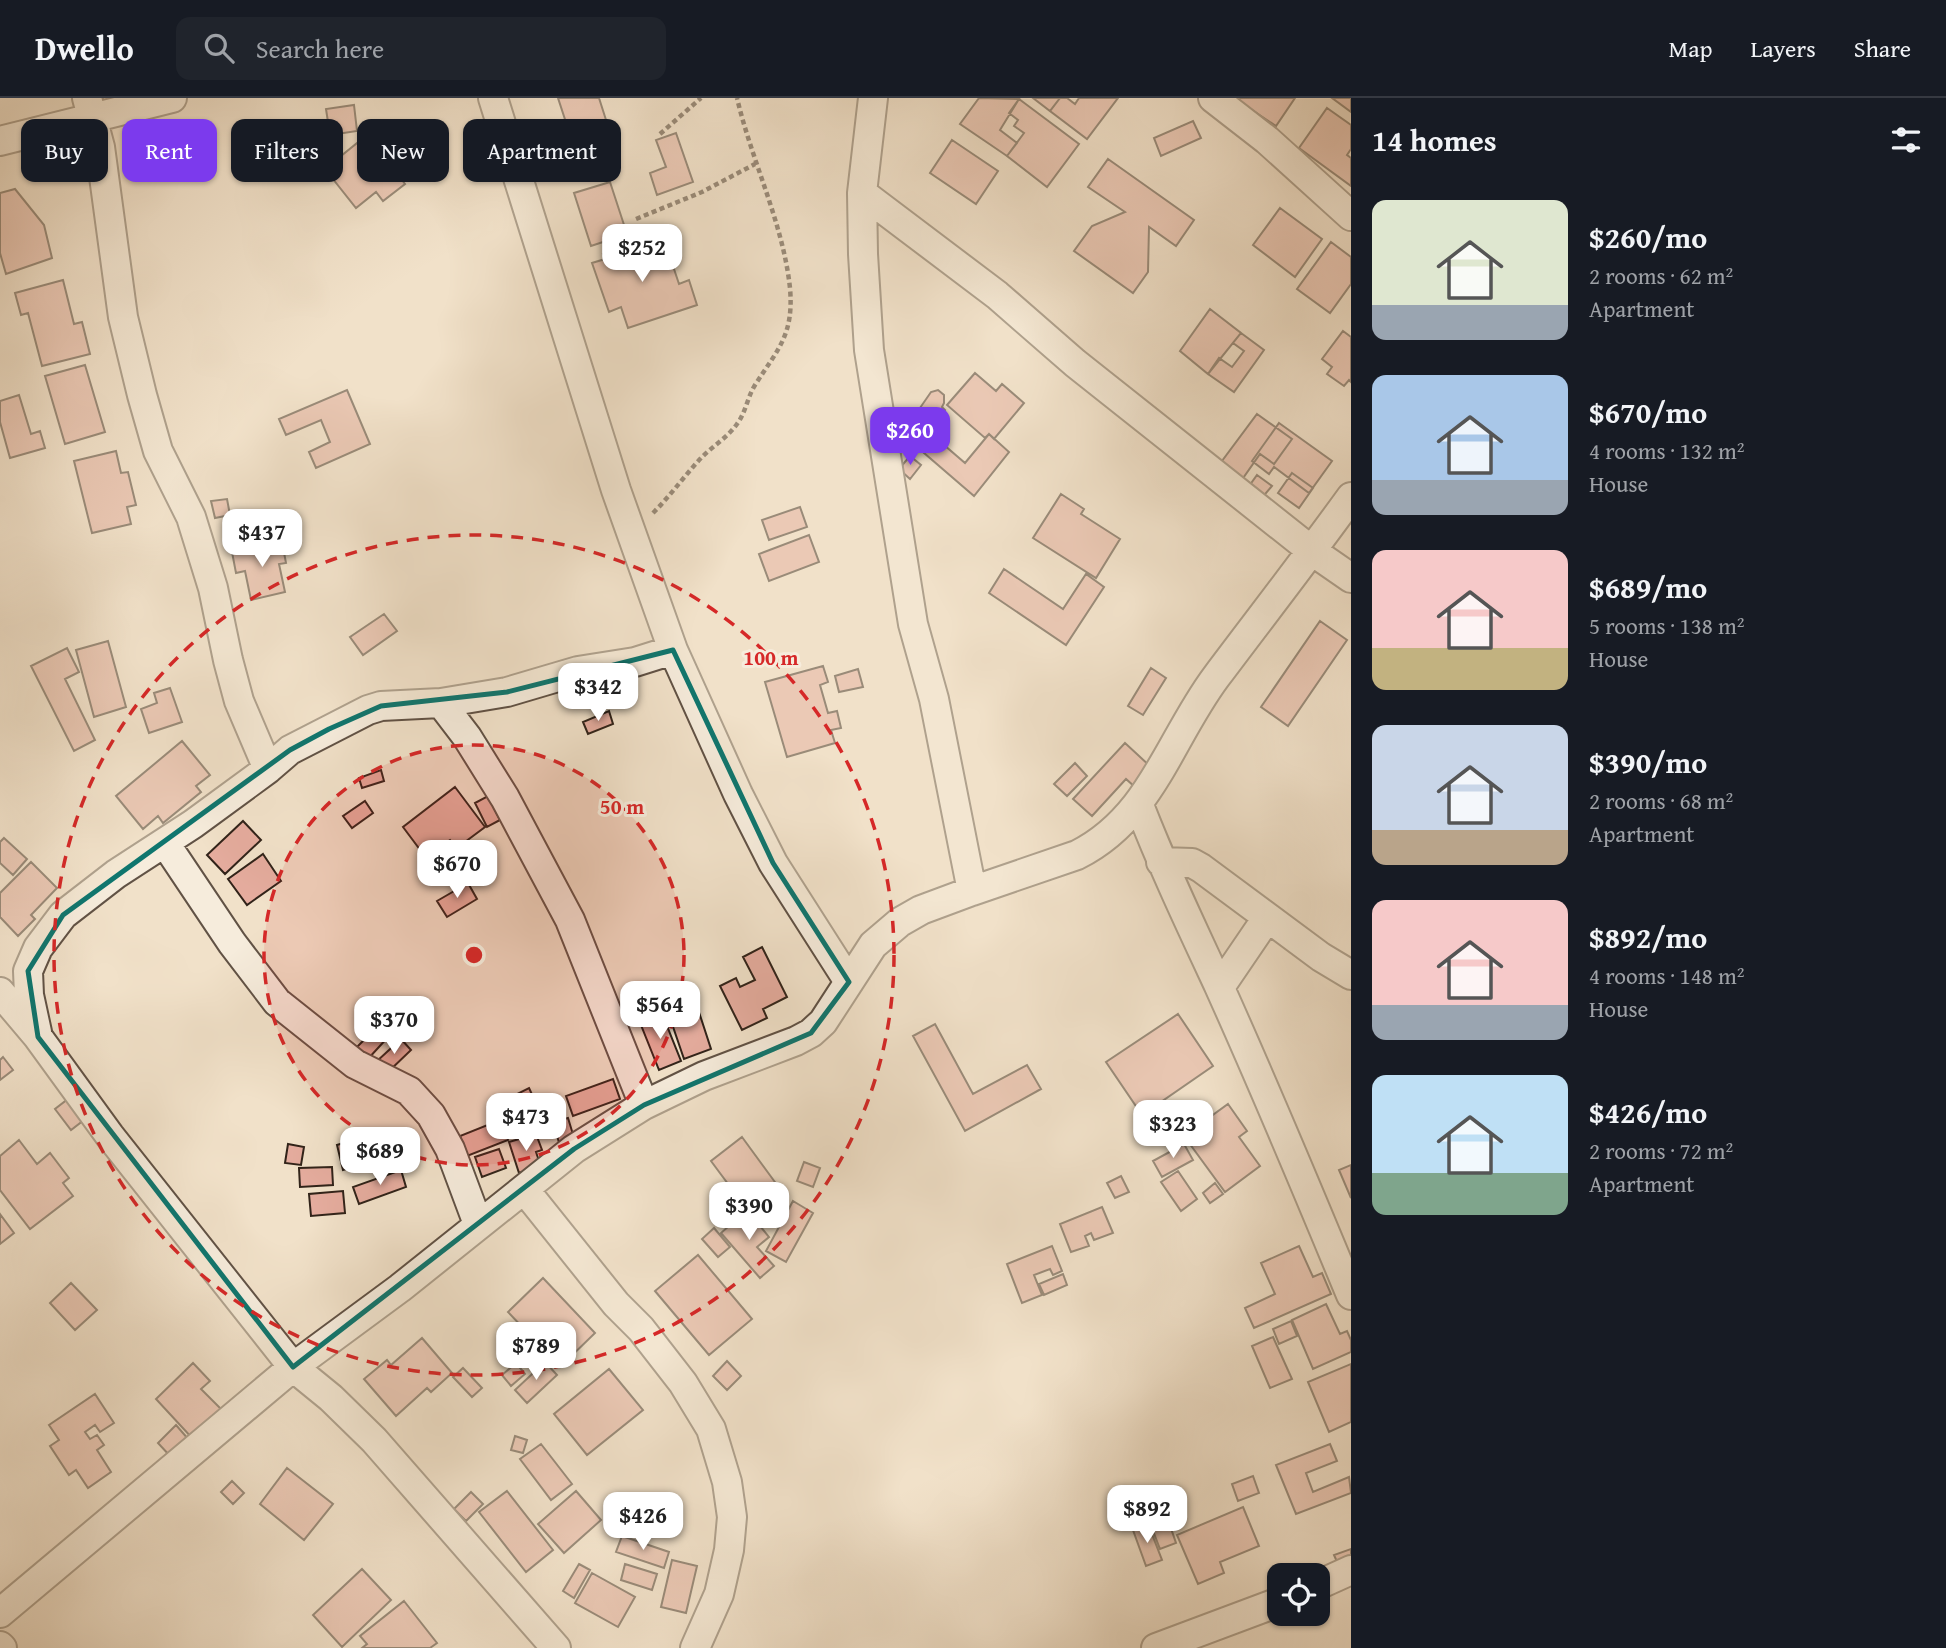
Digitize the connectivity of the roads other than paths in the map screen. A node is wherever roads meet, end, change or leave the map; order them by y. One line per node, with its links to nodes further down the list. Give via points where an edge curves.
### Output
1 (172, 98): 5 (street)
2 (493, 98): 12 (street, via 616,490)
3 (873, 98): 7 (street)
4 (1213, 98): 8 (street)
5 (89, 108): 6 (street); 14 (street, via 100,147 124,317 142,395 158,451 191,517 240,701)
6 (0, 141)
7 (862, 193): 10 (street, via 997,295 1075,363); 18 (street, via 869,349 914,624 934,699)
8 (1351, 216)
9 (1351, 497): 10 (street)
10 (1312, 551): 11 (street); 15 (street, via 1215,678)
11 (1351, 578)
12 (673, 650): 13 (street, via 507,692); 21 (street, via 773,863)
13 (441, 703): 14 (street, via 368,710 290,750); 25 (street, via 505,798 570,920)
14 (268, 769): 16 (street)
15 (1139, 805): 17 (street); 18 (street, via 1099,844)
16 (165, 843): 24 (street, via 63,915 38,948 28,971); 27 (street, via 277,1002 355,1064 409,1091 431,1115 450,1149)
17 (1161, 862): 19 (street, via 1192,863); 22 (street)
18 (972, 891): 21 (street, via 921,910 884,933)
19 (1267, 918): 20 (street); 22 (street)
20 (1351, 975)
21 (849, 982): 25 (street, via 822,1022 796,1041)
22 (1220, 987): 28 (street)
23 (0, 992): 24 (street)
24 (38, 1037): 29 (street, via 110,1136)
25 (644, 1105): 26 (street, via 574,1149)
26 (523, 1189): 27 (street); 35 (street, via 650,1340 711,1429 732,1517 719,1594)
27 (478, 1224): 29 (street)
28 (1351, 1295)
29 (293, 1367): 33 (street); 34 (street, via 374,1440)
30 (1351, 1570): 31 (street)
31 (1330, 1580)
32 (1267, 1606): 36 (street)
33 (0, 1613)
34 (556, 1648)
35 (695, 1648)
36 (1156, 1648)

